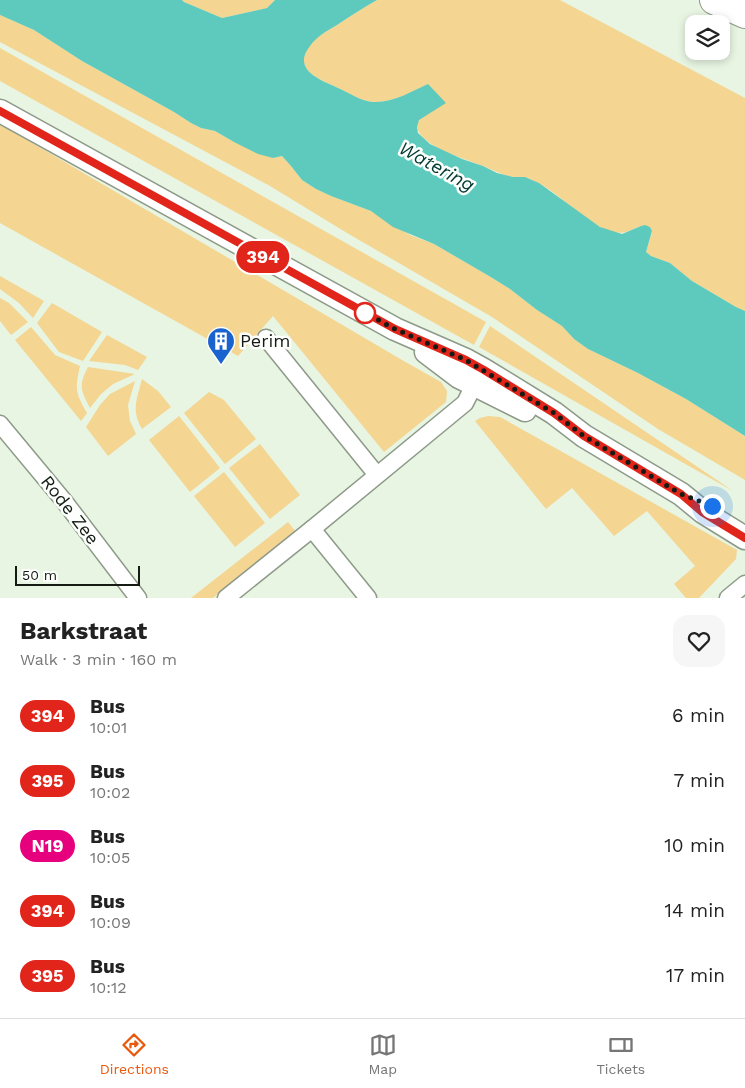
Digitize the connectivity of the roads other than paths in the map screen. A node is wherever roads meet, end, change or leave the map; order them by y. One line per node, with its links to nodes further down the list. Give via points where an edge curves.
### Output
1 (714, 0): 3 (highway)
2 (721, 0): 3 (highway)
3 (745, 14)
4 (0, 111): 6 (main road, via 395,329 459,377)
5 (266, 338): 8 (street)
6 (479, 378): 8 (street, via 465,403); 9 (main road, via 551,423 584,436)
7 (0, 424): 14 (street, Rode Zee)
8 (377, 475): 11 (street)
9 (681, 494): 10 (main road); 12 (main road, via 702,512)
10 (745, 523)
11 (312, 529): 15 (street); 16 (street)
12 (745, 538)
13 (745, 584): 17 (street)
14 (138, 598)
15 (226, 598)
16 (368, 598)
17 (728, 598)

